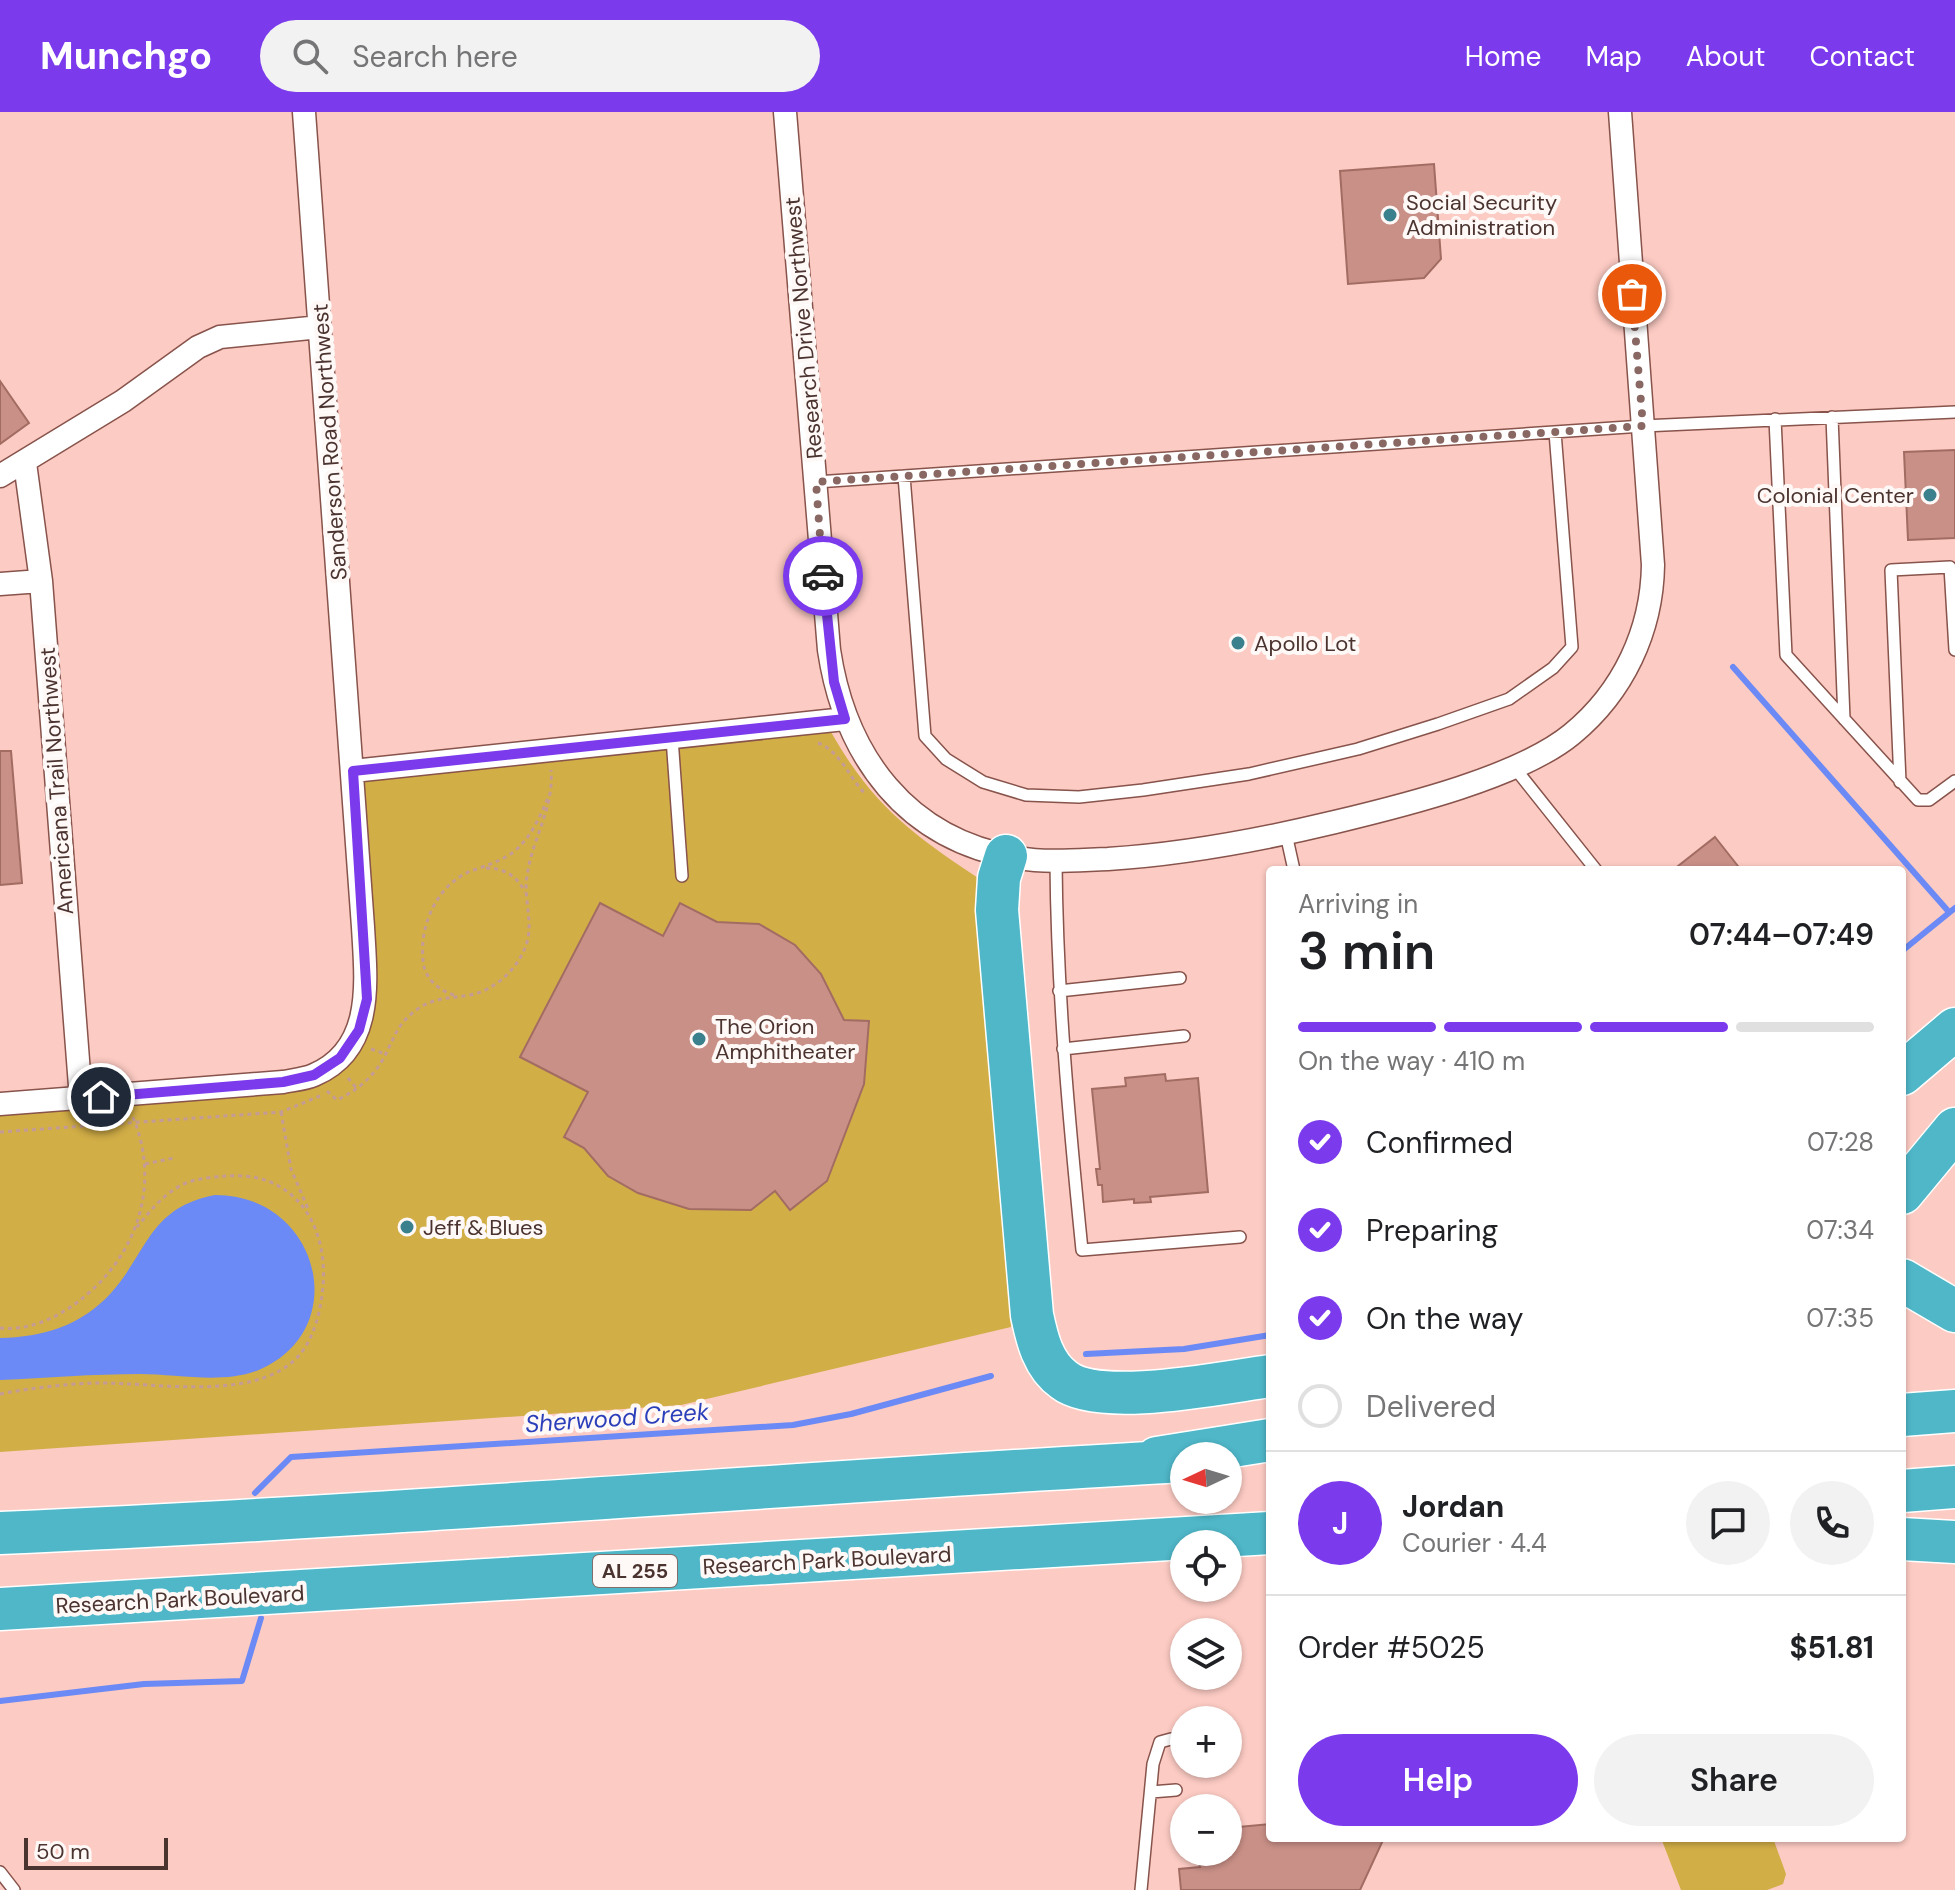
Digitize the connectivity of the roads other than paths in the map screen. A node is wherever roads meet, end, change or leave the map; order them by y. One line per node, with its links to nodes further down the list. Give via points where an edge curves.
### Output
1 (304, 112): 4 (street, Sanderson Road Northwest)
2 (785, 112): 13 (street, Research Drive Northwest)
3 (1620, 112): 8 (street, Research Drive Northwest)
4 (320, 327): 10 (street, via 220,337 198,347); 21 (street, Sanderson Road Northwest)
5 (1955, 412): 6 (lane)
6 (1832, 417): 7 (lane); 18 (lane)
7 (1775, 419): 8 (lane); 18 (lane, via 1786,655)
8 (1643, 426): 9 (lane); 20 (street, Research Drive Northwest, via 1653,565 1650,603 1638,643 1600,708 1553,748)
9 (1555, 432): 12 (lane); 12 (lane, via 1572,647 1553,668 1509,699 1358,749 1249,774 1079,797 1026,795 983,782 946,759 925,736)
10 (25, 463): 11 (street); 14 (street, Americana Trail Northwest)
11 (0, 476)
12 (904, 476): 13 (lane)
13 (816, 482): 17 (street, Research Drive Northwest, via 829,650)
14 (41, 581): 15 (street); 36 (street, Americana Trail Northwest)
15 (0, 584)
16 (1955, 650): 23 (lane, via 1950,567 1891,570)
17 (845, 719): 19 (street); 25 (street, Research Drive Northwest, via 863,757 896,797 958,839)
18 (1844, 720): 23 (lane)
19 (672, 738): 21 (street); 29 (lane)
20 (1514, 767): 24 (street, Research Drive Northwest, via 1378,812); 28 (lane)
21 (353, 771): 36 (street, Sanderson Road Northwest, via 367,999 359,1030 340,1058 314,1075 283,1082)
22 (1955, 781): 23 (lane, via 1929,800 1918,800)
23 (1900, 782)
24 (1286, 834): 26 (street, Research Drive Northwest, via 1147,856); 27 (lane)
25 (1006, 856): 26 (street, Research Drive Northwest); 43 (highway, via 997,910 1032,1315 1041,1351 1061,1379 1084,1390 1145,1392)
26 (1056, 862): 31 (lane)
27 (1293, 866)
28 (1593, 866)
29 (682, 876)
30 (1180, 978): 31 (lane)
31 (1059, 991): 34 (lane)
32 (1955, 1029): 35 (highway)
33 (1184, 1036): 34 (lane)
34 (1063, 1049): 40 (lane, via 1082,1250)
35 (1906, 1071)
36 (81, 1099): 37 (street, Sanderson Road Northwest)
37 (0, 1104)
38 (1955, 1129): 39 (highway)
39 (1912, 1181)
40 (1240, 1237)
41 (1906, 1282): 42 (highway)
42 (1955, 1311)
43 (1266, 1377)
44 (1955, 1411): 45 (highway)
45 (1906, 1415)
46 (1266, 1441): 50 (highway)
47 (1266, 1456): 48 (highway)
48 (1242, 1457)
49 (1170, 1462): 50 (highway)
50 (1123, 1464): 53 (highway, via 284,1521)
51 (1955, 1487): 52 (highway)
52 (1906, 1491)
53 (0, 1533)
54 (1266, 1533): 57 (highway, Research Park Boulevard / AL 255)
55 (1906, 1539): 56 (highway)
56 (1955, 1542)
57 (0, 1609)
58 (1170, 1739): 60 (lane, via 1160,1742)
59 (1176, 1790): 60 (lane)
60 (1151, 1792): 63 (lane)
61 (0, 1872): 62 (lane)
62 (14, 1890)
63 (1141, 1890)

